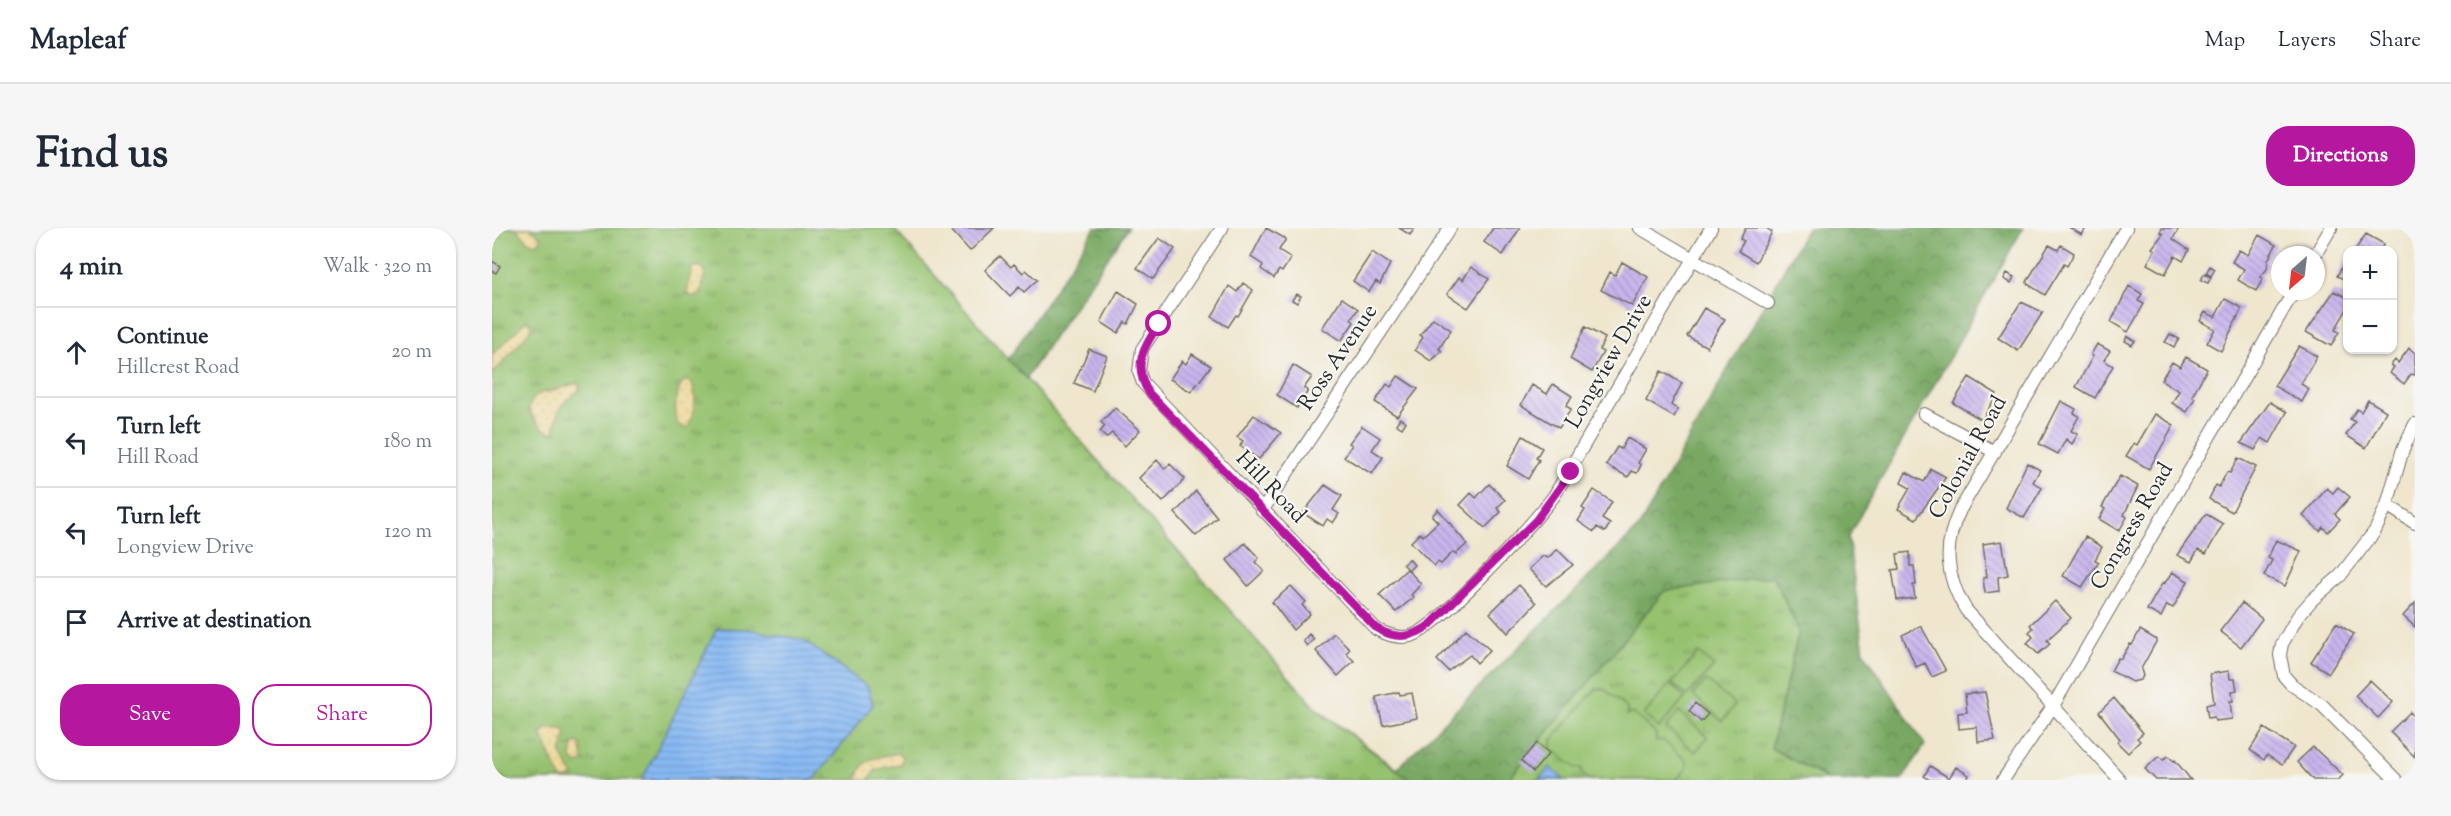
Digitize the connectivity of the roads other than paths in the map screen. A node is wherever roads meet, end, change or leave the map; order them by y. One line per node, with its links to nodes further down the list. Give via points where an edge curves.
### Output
1 (1222, 228): 15 (street, Hill Road, via 1143,349 1140,374 1149,393)
2 (1450, 228): 15 (street, Ross Avenue)
3 (1640, 228): 8 (street)
4 (1711, 228): 8 (street, Longview Drive)
5 (2126, 228): 13 (street, Colonial Road)
6 (2331, 228): 7 (street)
7 (2320, 246)
8 (1693, 259): 10 (street); 17 (street, Longview Drive, via 1571,472 1536,520 1422,631 1400,637)
9 (2289, 300): 18 (street, Congress Road)
10 (1768, 303)
11 (1924, 414): 13 (street)
12 (2415, 424): 14 (street, via 2403,449)
13 (1995, 452): 18 (street, Colonial Road, via 1953,525 1948,551 1950,576 1966,610)
14 (2387, 506): 16 (street); 21 (street, via 2359,555 2298,616 2280,655 2284,676 2292,685 2322,705)
15 (1262, 511): 17 (street, Hill Road)
16 (2415, 523)
17 (1376, 628)
18 (2053, 706): 19 (street, Congress Road); 20 (street, Colonial Road)
19 (2003, 780)
20 (2120, 780)
21 (2396, 780)

